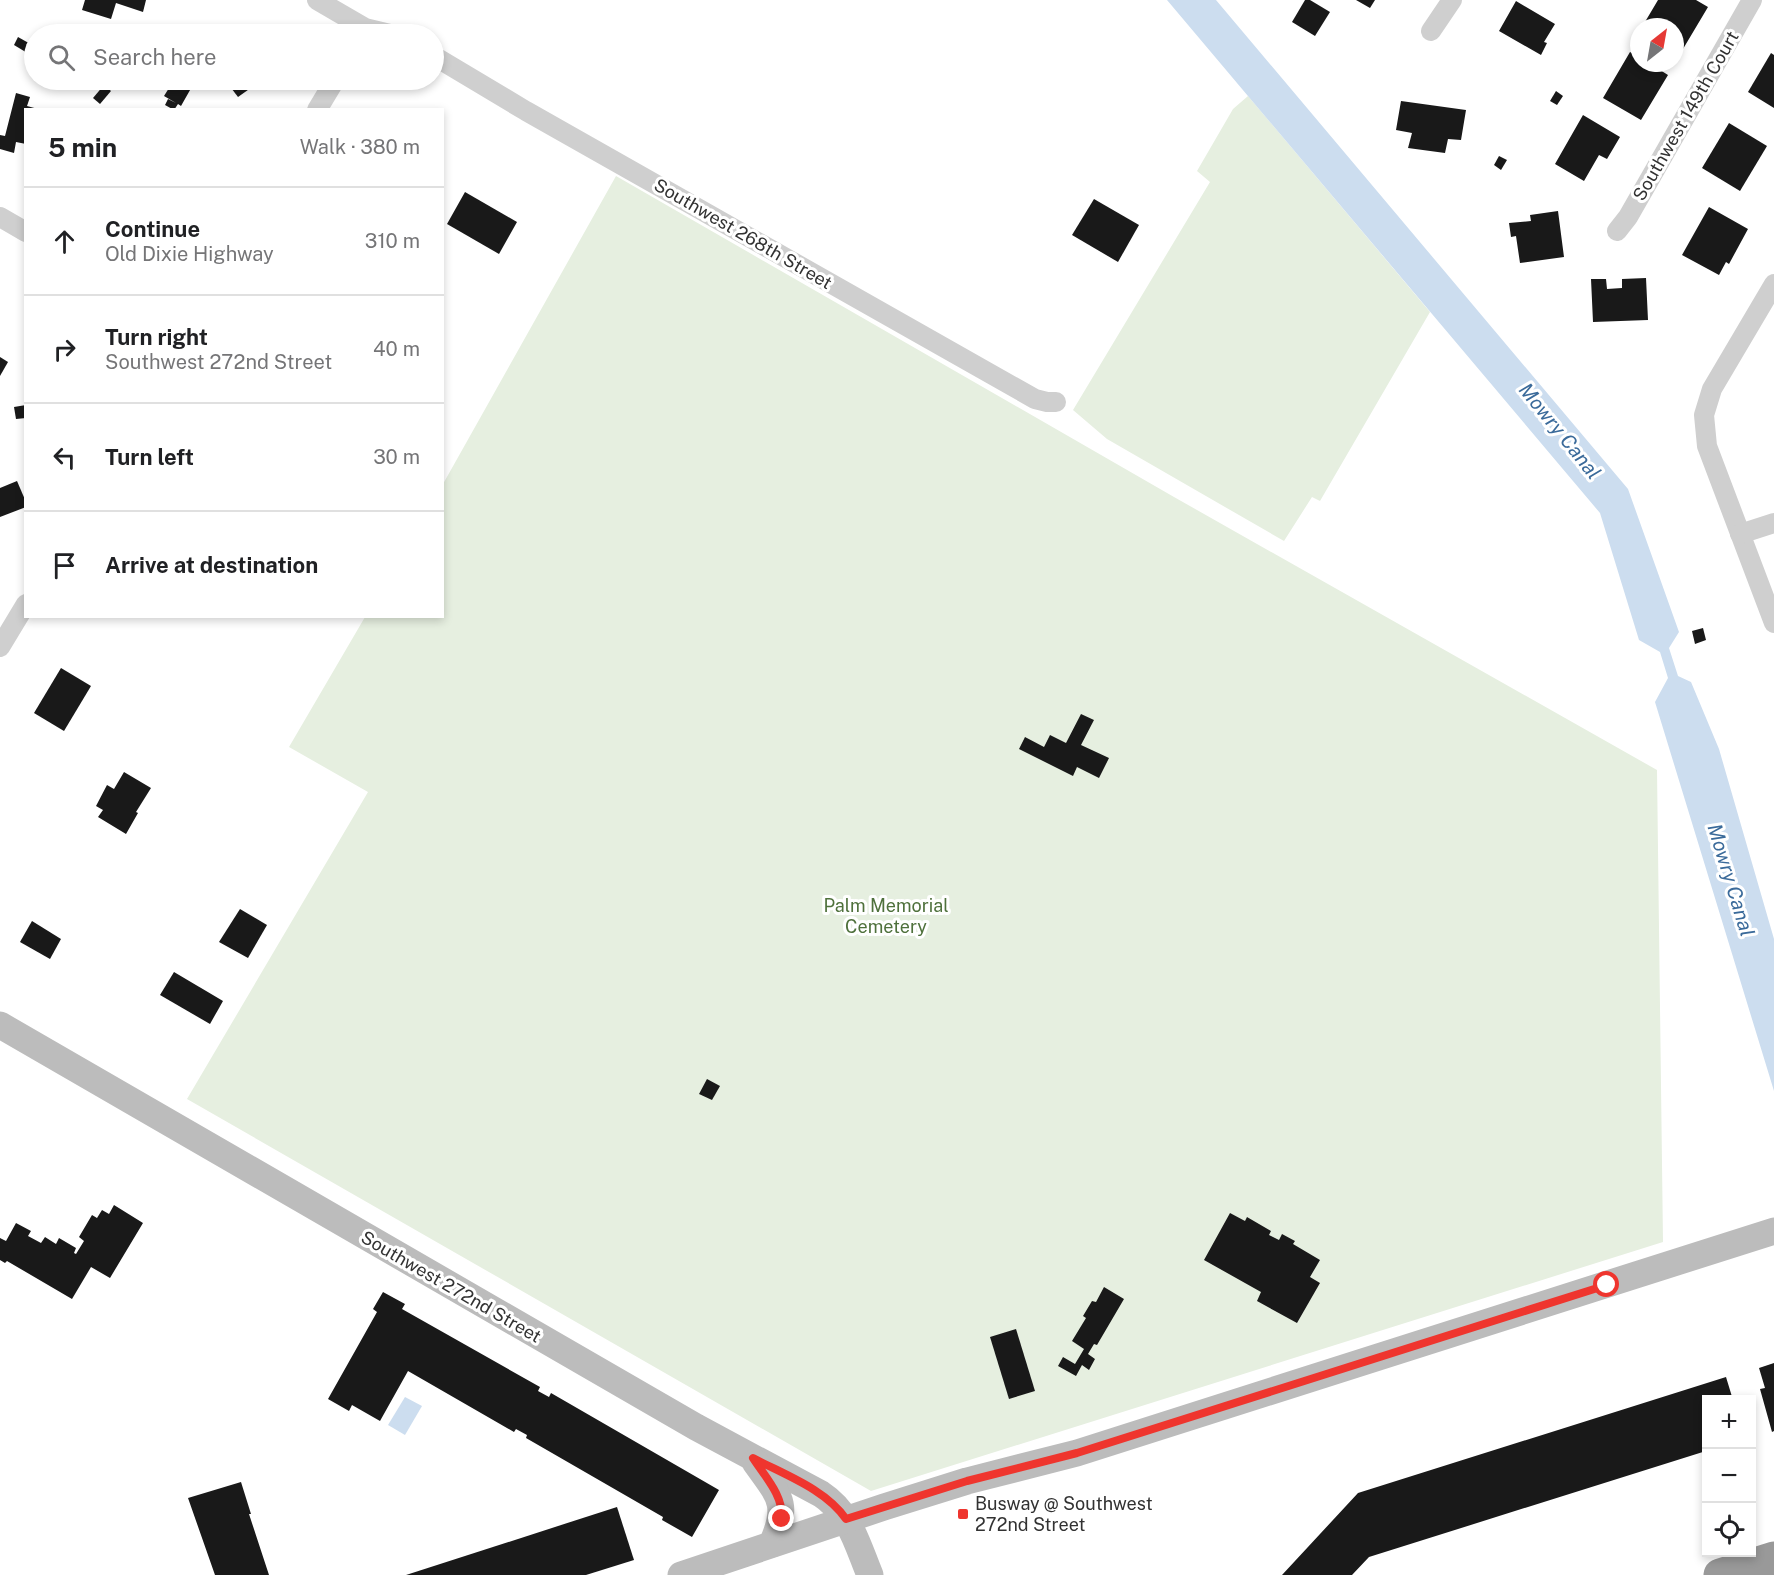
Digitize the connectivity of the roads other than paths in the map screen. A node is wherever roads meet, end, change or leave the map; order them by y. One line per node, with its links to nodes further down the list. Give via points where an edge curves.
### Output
1 (317, 0): 4 (street)
2 (1452, 0): 5 (street)
3 (1752, 0): 11 (street, Southwest 149th Court)
4 (353, 24)
5 (1431, 31)
6 (444, 62): 13 (street, Southwest 268th Street, via 1035,399)
7 (329, 90): 8 (street)
8 (318, 108)
9 (0, 217): 10 (street)
10 (24, 231)
11 (1617, 231)
12 (1774, 284): 15 (street, via 1716,381 1704,415 1707,446)
13 (1056, 402)
14 (1774, 523): 15 (street)
15 (1740, 534): 17 (street)
16 (24, 606): 18 (street)
17 (1774, 621)
18 (6, 624): 19 (street)
19 (0, 647)
20 (0, 1025): 22 (street, Southwest 272nd Street)
21 (1774, 1231): 23 (street, via 1077,1453 967,1481)
22 (753, 1458): 23 (street, Southwest 272nd Street, via 821,1494); 24 (street, via 781,1503 782,1519)
23 (846, 1519): 24 (street); 27 (street, Southwest 272nd Street)
24 (772, 1544): 26 (street)
25 (1774, 1558): 28 (highway)
26 (681, 1575)
27 (870, 1575)
28 (1720, 1575)

